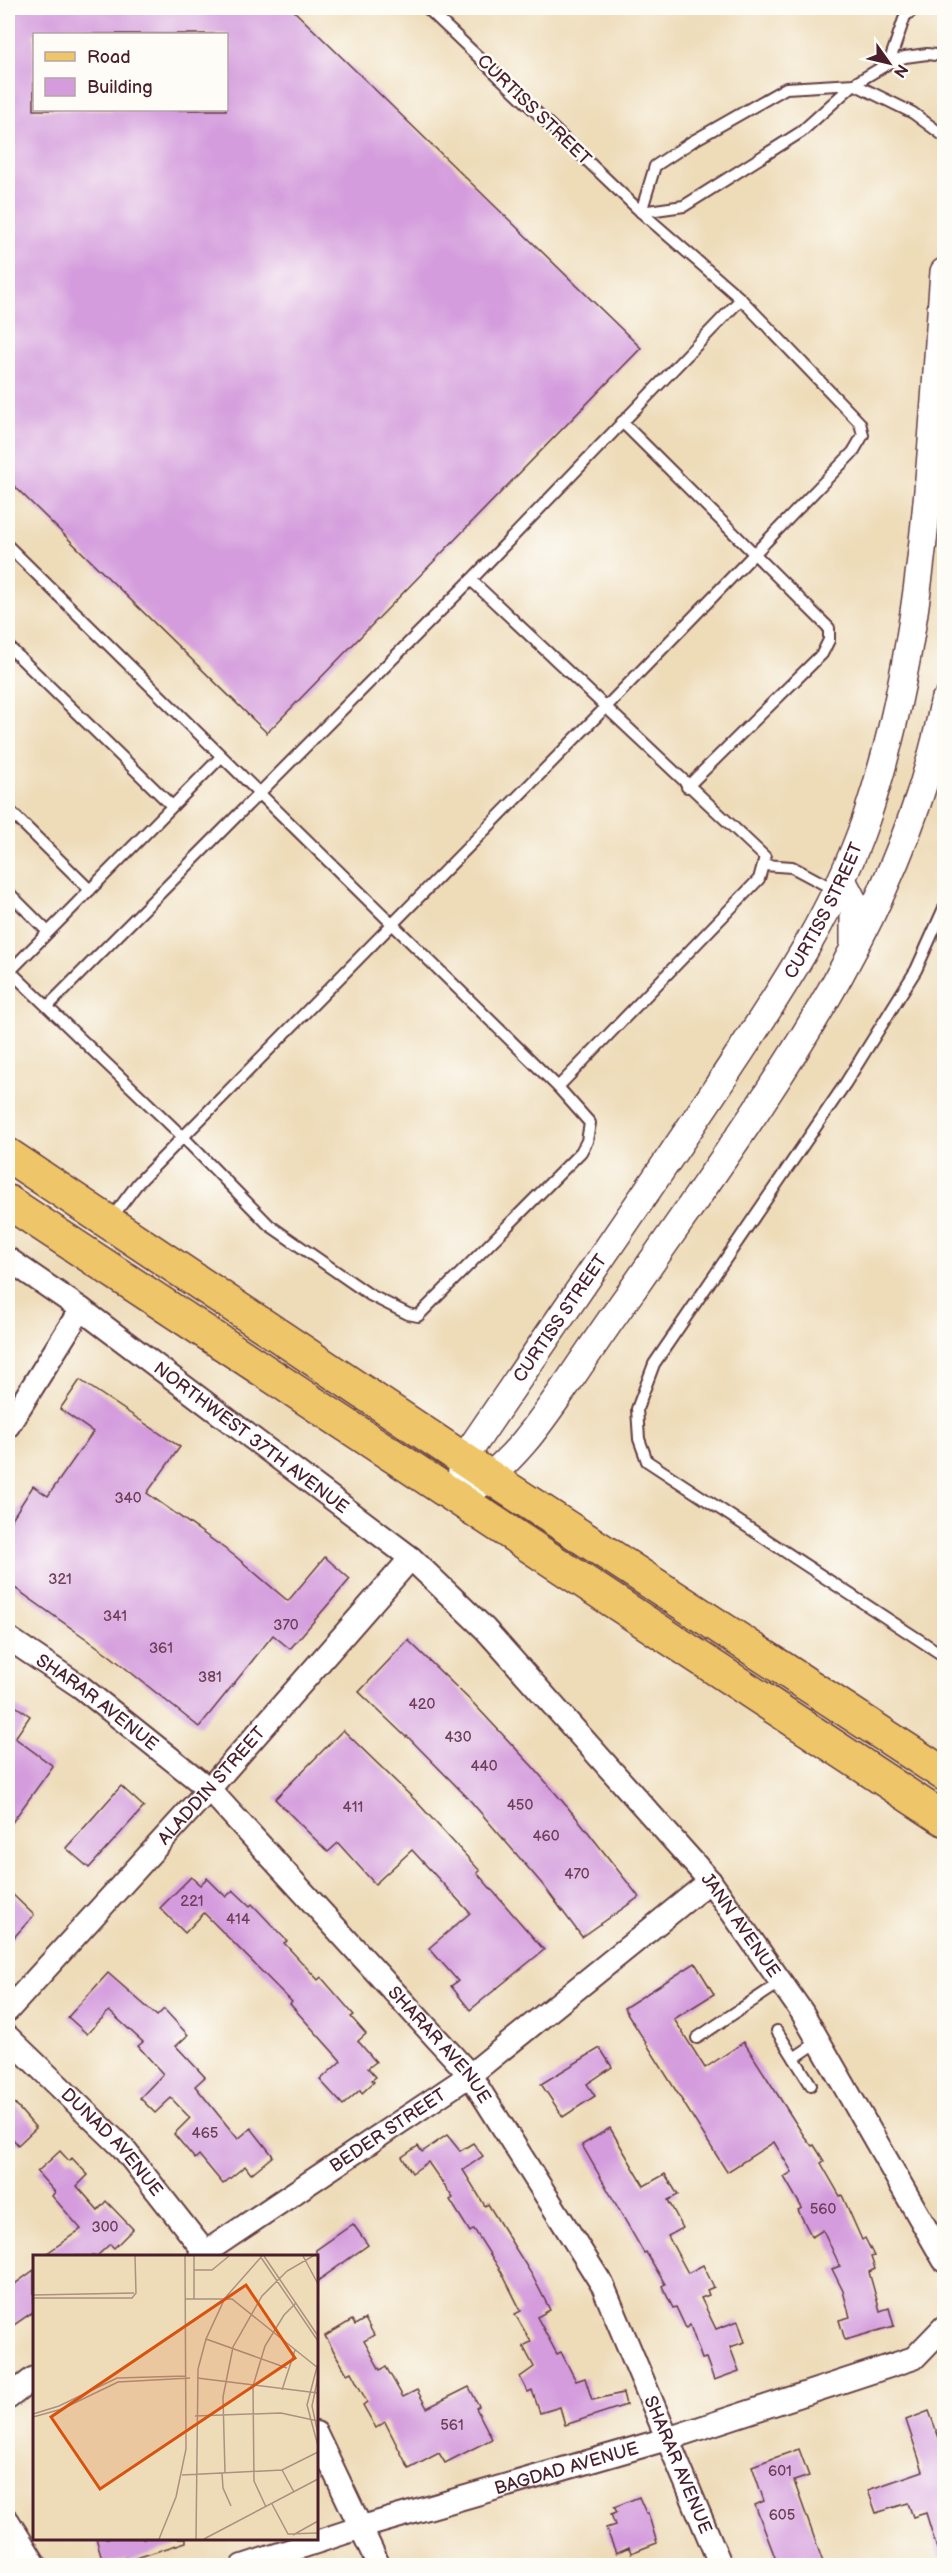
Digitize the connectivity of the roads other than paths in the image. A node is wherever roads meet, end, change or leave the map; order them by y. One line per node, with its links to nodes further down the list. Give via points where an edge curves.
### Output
1 (427, 8): 7 (lane, CURTISS STREET)
2 (916, 8): 4 (lane, via 904,16)
3 (945, 56): 4 (lane, via 916,55)
4 (889, 63): 5 (lane)
5 (854, 84): 6 (lane, via 913,113); 7 (lane, via 801,132 684,206); 7 (lane, via 786,88 693,141 654,166)
6 (945, 136)
7 (641, 212): 9 (lane, CURTISS STREET)
8 (945, 272): 23 (street, CURTISS STREET, via 926,509 909,656 885,759)
9 (741, 298): 10 (lane); 12 (lane, CURTISS STREET, via 860,423 862,435 853,452)
10 (622, 422): 12 (lane); 13 (lane)
11 (8, 546): 17 (lane)
12 (754, 553): 16 (lane); 18 (lane, via 829,628 829,640 822,654)
13 (471, 580): 16 (lane); 19 (lane)
14 (8, 646): 20 (lane)
15 (945, 702): 29 (street, CURTISS STREET, via 929,769 905,840)
16 (605, 708): 18 (lane); 27 (lane)
17 (221, 757): 19 (lane); 20 (lane)
18 (687, 787): 22 (lane, via 761,852)
19 (257, 793): 27 (lane); 31 (lane)
20 (172, 806): 24 (lane)
21 (8, 809): 24 (lane)
22 (764, 865): 23 (lane, via 792,867); 32 (lane, via 759,879)
23 (840, 886): 29 (street, via 854,903); 40 (street, CURTISS STREET, via 794,970 673,1153)
24 (90, 890): 28 (lane)
25 (8, 892): 28 (lane)
26 (945, 908): 45 (lane, via 916,970 845,1084 654,1364 637,1409 639,1439 647,1461)
27 (392, 925): 32 (lane); 33 (lane)
28 (48, 932): 30 (lane)
29 (854, 950): 40 (street, CURTISS STREET, via 713,1172 526,1443)
30 (9, 969): 31 (lane)
31 (48, 1006): 33 (lane)
32 (558, 1087): 33 (lane, via 590,1124 582,1152 418,1316 370,1295 269,1225)
33 (183, 1137): 36 (lane, via 138,1183)
34 (8, 1155): 36 (main road)
35 (8, 1202): 41 (main road)
36 (108, 1223): 40 (main road)
37 (8, 1259): 38 (street, NORTHWEST 37TH AVENUE)
38 (81, 1309): 39 (street); 42 (street, NORTHWEST 37TH AVENUE)
39 (8, 1426)
40 (477, 1468): 41 (street, CURTISS STREET); 46 (main road)
41 (459, 1500): 48 (main road)
42 (411, 1558): 43 (street, NORTHWEST 37TH AVENUE); 47 (street, ALADDIN STREET)
43 (485, 1629): 49 (street, JANN AVENUE)
44 (8, 1638): 47 (street, SHARAR AVENUE, via 81,1687)
45 (945, 1656)
46 (945, 1774)
47 (209, 1789): 51 (street, ALADDIN STREET); 57 (street, SHARAR AVENUE)
48 (945, 1819)
49 (710, 1881): 50 (street, JANN AVENUE); 57 (street, BEDER STREET)
50 (781, 1982): 54 (lane); 55 (street, JANN AVENUE)
51 (8, 2010)
52 (777, 2031): 56 (lane)
53 (8, 2037): 59 (street, DUNAD AVENUE, via 123,2148)
54 (697, 2038)
55 (819, 2041): 56 (lane); 60 (street, JANN AVENUE)
56 (794, 2058): 58 (lane)
57 (470, 2074): 59 (street, BEDER STREET); 65 (street, SHARAR AVENUE, via 603,2286)
58 (811, 2085)
59 (205, 2255)
60 (945, 2260)
61 (945, 2328): 65 (street, BAGDAD AVENUE, via 914,2358)
62 (33, 2379): 63 (street)
63 (8, 2398)
64 (318, 2437): 67 (street)
65 (667, 2439): 67 (street, BAGDAD AVENUE); 71 (street, SHARAR AVENUE)
66 (8, 2521): 68 (street)
67 (362, 2526): 69 (street, BAGDAD AVENUE); 70 (street)
68 (36, 2565)
69 (243, 2565)
70 (379, 2565)
71 (721, 2565)

